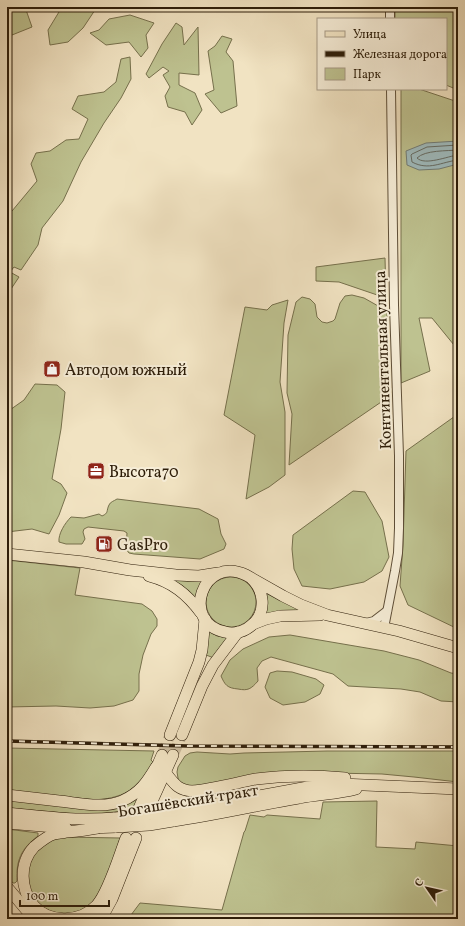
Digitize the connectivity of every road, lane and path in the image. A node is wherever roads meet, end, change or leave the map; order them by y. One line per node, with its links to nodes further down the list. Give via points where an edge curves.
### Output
1 (390, 7): 2 (street)
2 (390, 18)
3 (391, 90): 8 (street, Континентальная улица, via 399,508 398,553)
4 (7, 554): 5 (main road, via 47,557)
5 (130, 570): 6 (main road, via 188,576); 10 (main road, via 154,577 186,595)
6 (220, 573): 7 (main road, via 237,571); 10 (main road, via 207,582 202,592 200,603)
7 (251, 578): 9 (main road, via 301,605); 12 (main road, via 260,590 262,600 261,611)
8 (387, 612): 11 (street); 13 (street, Континентальная улица); 14 (street)
9 (327, 615): 11 (main road); 12 (main road, via 280,616)
10 (204, 617): 15 (main road, via 222,632); 18 (main road, via 203,645 199,662)
11 (365, 624): 13 (main road)
12 (252, 625): 15 (main road)
13 (384, 628): 14 (main road)
14 (398, 631): 16 (main road)
15 (238, 632): 17 (main road, via 213,665)
16 (458, 648)
17 (182, 734)
18 (170, 735)
19 (162, 755): 21 (main road)
20 (173, 755): 21 (main road)
21 (161, 769): 22 (main road, via 185,791 294,775 329,776 361,781); 24 (main road, via 140,790 115,803 82,804); 25 (main road); 27 (main road)
22 (372, 786): 23 (main road, Богашёвский тракт); 29 (main road, Богашёвский тракт, bridge, via 195,818 172,817 149,825)
23 (458, 789)
24 (7, 794)
25 (148, 810)
26 (7, 813): 29 (main road, Богашёвский тракт, via 97,819)
27 (137, 813)
28 (7, 823): 30 (main road, Богашёвский тракт, via 59,828)
29 (115, 823): 30 (main road, Богашёвский тракт)
30 (97, 828): 33 (main road, via 54,834 46,838 31,850 26,858 23,883 34,906 46,914 65,919 84,915 91,911 104,895 131,838 112,899 106,910)
31 (7, 887): 32 (main road)
32 (36, 919)
33 (95, 919)

